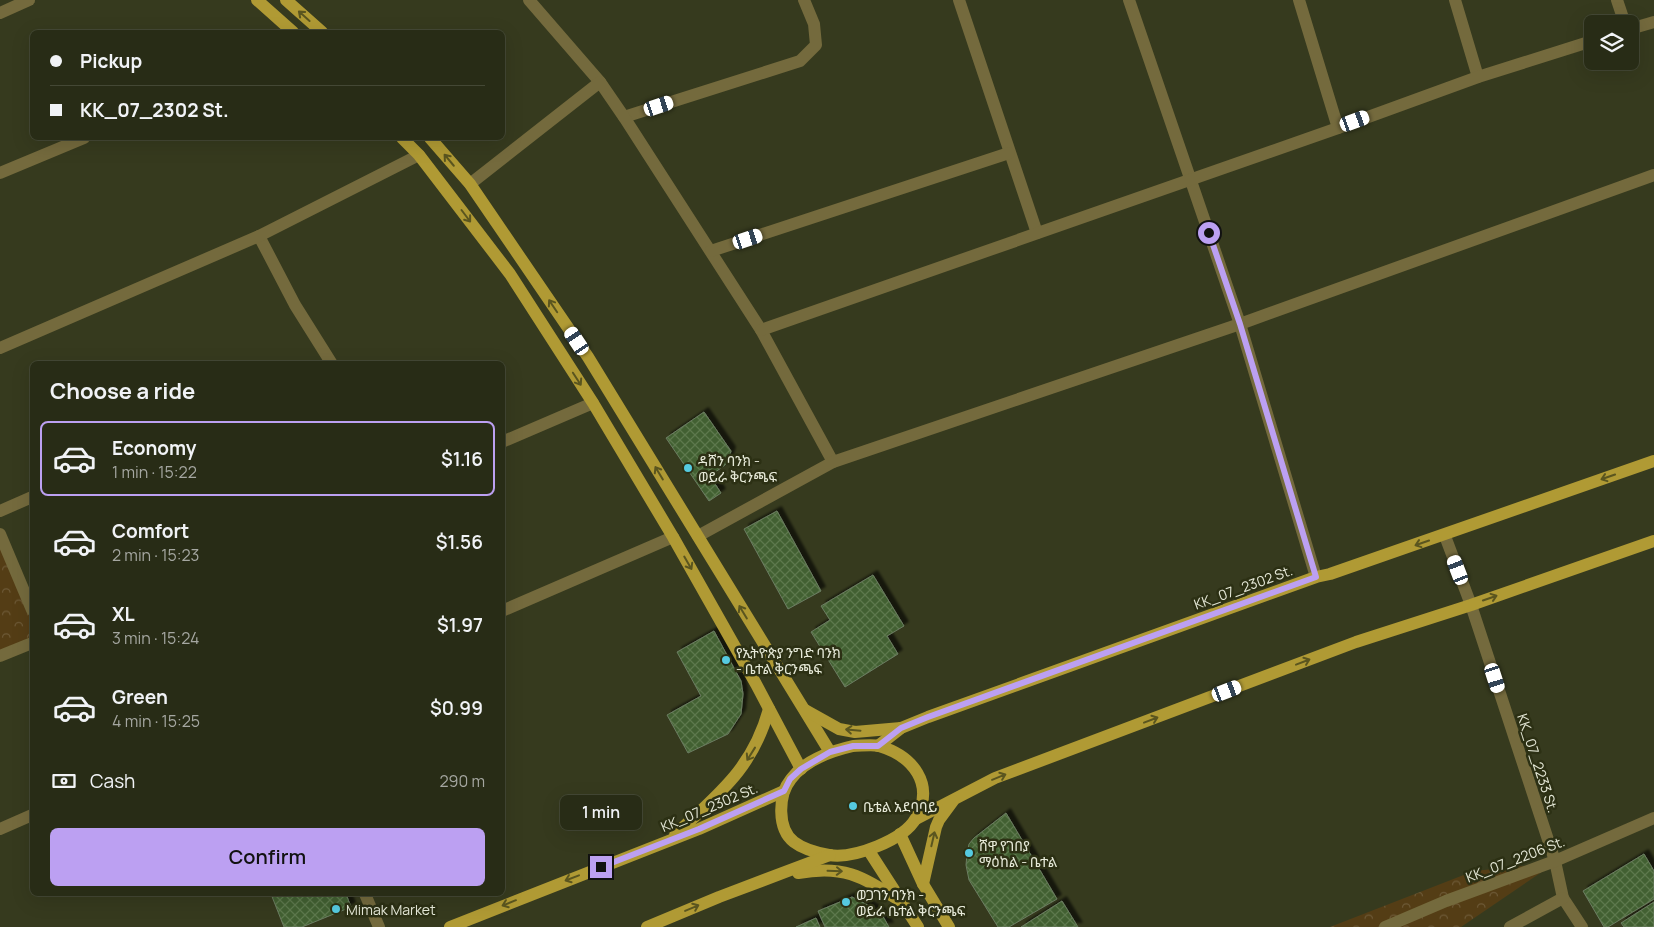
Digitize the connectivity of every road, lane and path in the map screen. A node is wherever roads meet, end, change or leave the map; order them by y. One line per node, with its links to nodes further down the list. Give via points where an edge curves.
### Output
1 (29, 0): 11 (street)
2 (257, 0): 15 (main road)
3 (286, 0): 16 (main road, one-way to 3)
4 (530, 0): 19 (street)
5 (804, 0): 20 (street, via 814,24 816,45 800,61)
6 (959, 0): 25 (street)
7 (1129, 0): 29 (street)
8 (1300, 0): 21 (street)
9 (1455, 0): 18 (street)
10 (1617, 0): 12 (street)
11 (0, 13)
12 (1622, 15)
13 (1654, 22): 14 (street)
14 (1639, 26)
15 (291, 30)
16 (320, 30)
17 (1584, 43): 18 (street)
18 (1478, 76): 21 (street)
19 (600, 82): 20 (street); 30 (street)
20 (624, 117): 33 (street)
21 (1338, 128): 29 (street)
22 (79, 140): 27 (street)
23 (404, 140): 26 (main road)
24 (432, 140): 30 (main road, one-way to 24)
25 (1009, 153): 31 (street); 33 (street)
26 (419, 155): 32 (street); 38 (main road, one-way to 38, via 510,274)
27 (0, 173)
28 (1654, 175): 34 (street)
29 (1191, 179): 31 (street); 34 (street)
30 (470, 184): 45 (main road, one-way to 30, via 588,357)
31 (1037, 233): 35 (street)
32 (258, 236): 36 (street); 37 (street)
33 (711, 251): 35 (street)
34 (1240, 324): 41 (street); 49 (street)
35 (760, 330): 41 (street)
36 (0, 348)
37 (330, 361)
38 (593, 403): 39 (street); 47 (main road)
39 (505, 441)
40 (1654, 461): 46 (main road, KK_07_2302 St., one-way to 46)
41 (833, 462): 45 (street)
42 (30, 498): 43 (street)
43 (0, 511)
44 (0, 534): 50 (street)
45 (698, 536): 56 (main road, one-way to 45)
46 (1444, 536): 49 (main road, KK_07_2302 St., one-way to 49); 51 (street, KK_07_2233 St.)
47 (673, 537): 52 (street); 55 (main road, one-way to 55)
48 (1654, 542): 51 (main road, one-way to 48)
49 (1316, 577): 57 (main road, KK_07_2302 St.)
50 (30, 605)
51 (1471, 605): 62 (main road, one-way to 51, via 995,778 1356,642); 71 (street, KK_07_2233 St.)
52 (505, 610)
53 (30, 644): 54 (street)
54 (0, 656)
55 (770, 709): 60 (main road); 68 (main road, one-way to 68, via 753,752 736,775)
56 (805, 710): 57 (main road, one-way to 56, via 855,732 839,729); 59 (main road)
57 (901, 728): 58 (main road, KK_07_2302 St.)
58 (878, 746): 59 (main road, via 853,746); 65 (main road, via 910,762 919,776 924,793)
59 (830, 752): 60 (main road)
60 (801, 769): 61 (main road, via 790,779)
61 (784, 791): 68 (main road, KK_07_2302 St.); 70 (main road, via 782,822 792,840 805,848)
62 (955, 798): 65 (main road); 73 (main road, one-way to 62, via 936,827)
63 (30, 816): 66 (street)
64 (1654, 818): 71 (street, KK_07_2206 St.)
65 (916, 819): 67 (main road)
66 (0, 829)
67 (900, 834): 69 (main road); 73 (main road)
68 (670, 840): 78 (main road, KK_07_2302 St., one-way to 78)
69 (869, 851): 70 (main road); 76 (main road)
70 (830, 855): 72 (main road)
71 (1555, 861): 75 (street, KK_07_2233 St.); 82 (street, KK_07_2206 St.)
72 (769, 879): 76 (main road, one-way to 76, via 807,872 843,871); 79 (main road, one-way to 72)
73 (924, 884): 81 (main road)
74 (366, 896): 77 (street)
75 (1563, 898): 83 (street); 84 (street, KK_07_2233 St.)
76 (902, 902): 80 (main road)
77 (379, 927)
78 (450, 927)
79 (647, 927)
80 (918, 927)
81 (949, 927)
82 (1385, 927)
83 (1510, 927)
84 (1582, 927)

